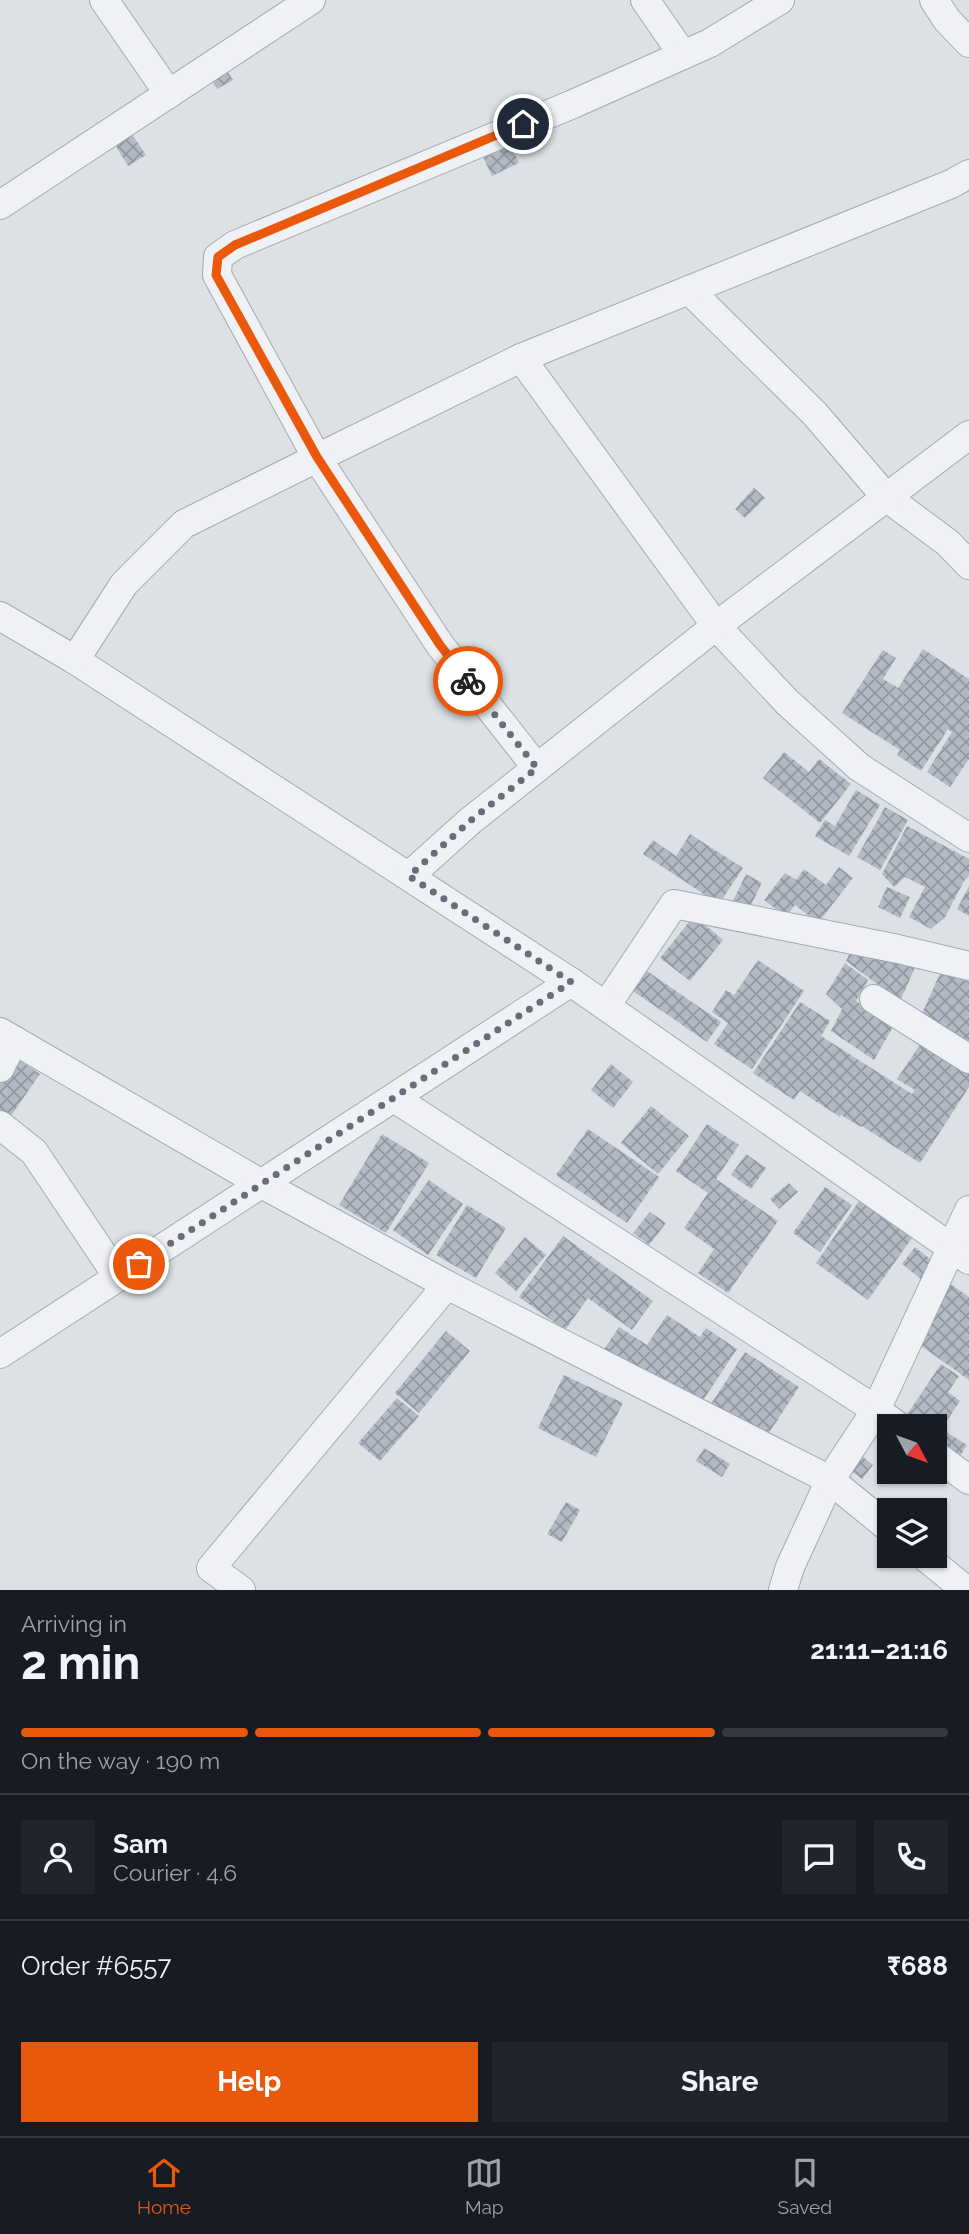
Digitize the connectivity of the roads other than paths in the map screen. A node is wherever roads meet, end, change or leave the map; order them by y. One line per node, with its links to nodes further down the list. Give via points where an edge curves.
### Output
1 (104, 0): 8 (street)
2 (310, 0): 8 (street)
3 (645, 0): 7 (street)
4 (779, 0): 7 (street)
5 (934, 0): 6 (street)
6 (969, 43)
7 (683, 55): 14 (street, via 235,245 218,257 216,275)
8 (169, 94): 10 (street)
9 (969, 174): 11 (street)
10 (0, 205)
11 (689, 290): 12 (street); 15 (street, via 815,414)
12 (521, 358): 14 (street); 18 (street)
13 (969, 435): 15 (street)
14 (317, 457): 19 (street, via 184,524 124,584); 20 (street, via 440,645)
15 (886, 497): 16 (street, via 948,543); 18 (street)
16 (969, 565)
17 (0, 617): 19 (street)
18 (716, 626): 20 (street); 21 (street, via 787,702 859,766)
19 (75, 660): 22 (street)
20 (537, 768): 22 (street)
21 (969, 838)
22 (409, 876): 24 (street)
23 (969, 966): 26 (street, via 674,904)
24 (571, 982): 26 (street); 30 (street)
25 (874, 999): 28 (street)
26 (606, 1006): 34 (street)
27 (7, 1036): 29 (street); 32 (street)
28 (969, 1059)
29 (0, 1068)
30 (394, 1098): 32 (street); 38 (street)
31 (0, 1125): 35 (street, via 34,1152)
32 (262, 1184): 35 (street); 36 (street)
33 (969, 1210): 34 (street)
34 (959, 1254): 39 (street)
35 (118, 1277): 37 (street)
36 (447, 1285): 42 (street); 46 (street, via 211,1568)
37 (0, 1354)
38 (881, 1414)
39 (889, 1414)
40 (877, 1429): 42 (street)
41 (947, 1464): 43 (street)
42 (830, 1480): 44 (street); 47 (street)
43 (969, 1480)
44 (877, 1518)
45 (939, 1568): 48 (street)
46 (241, 1590)
47 (783, 1590)
48 (966, 1590)

